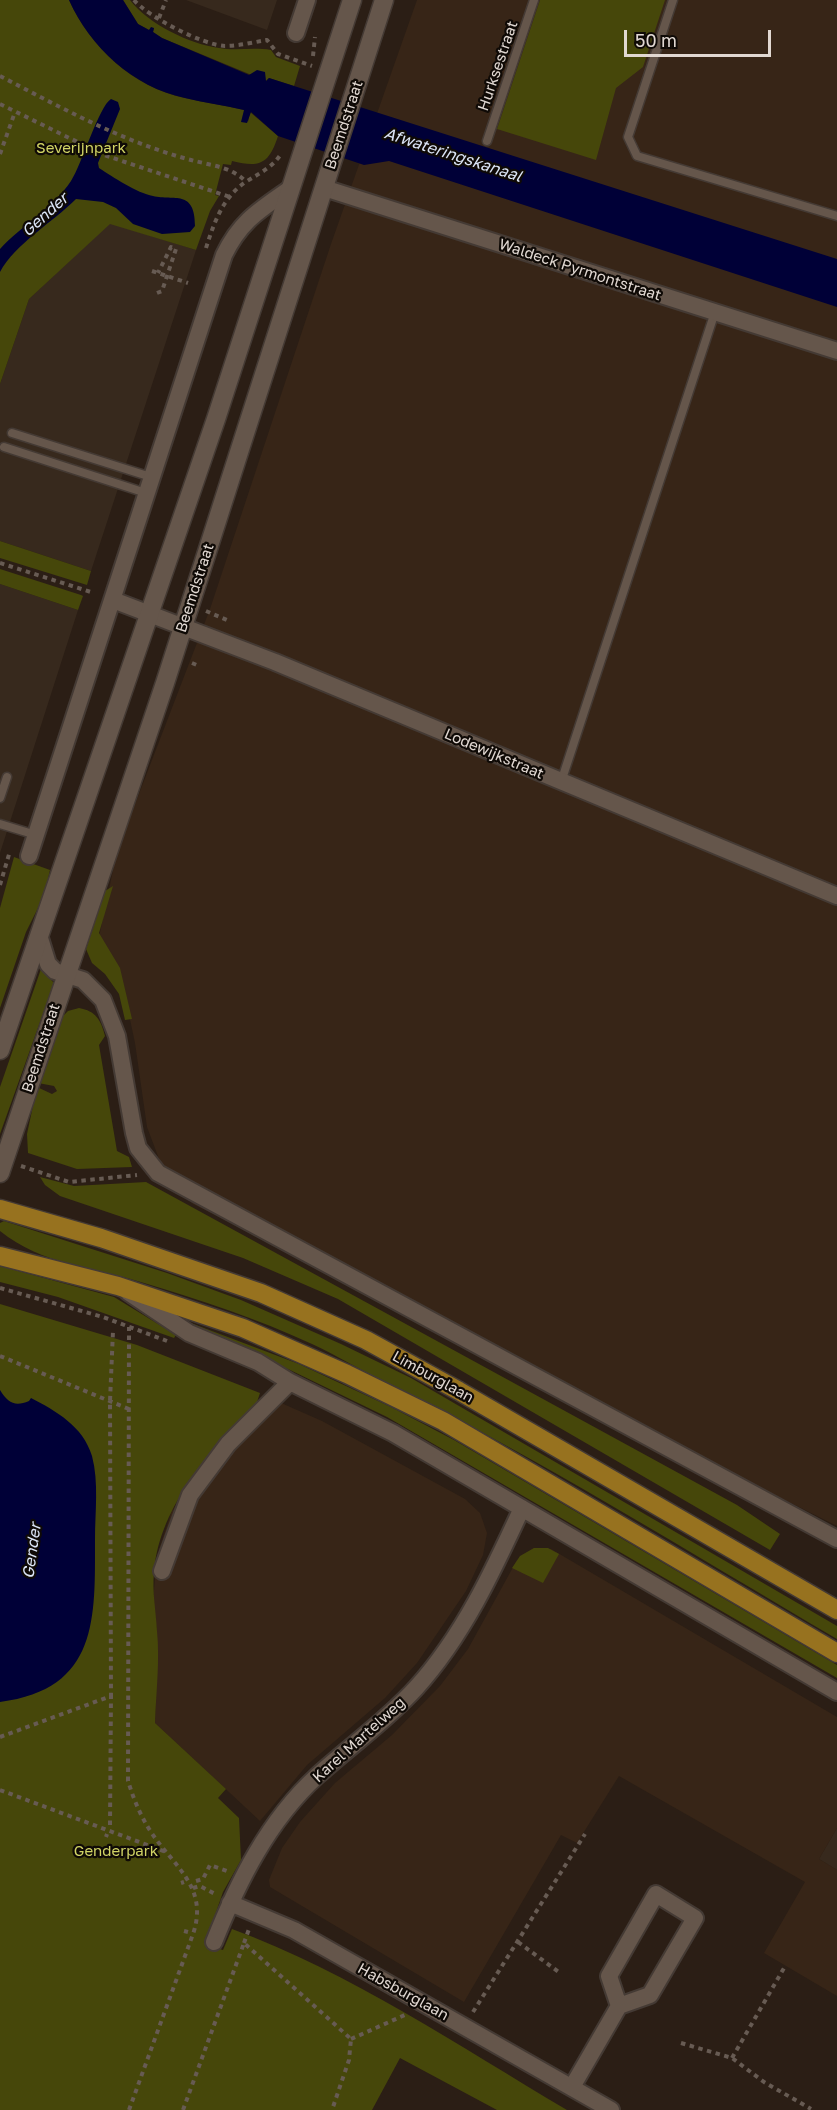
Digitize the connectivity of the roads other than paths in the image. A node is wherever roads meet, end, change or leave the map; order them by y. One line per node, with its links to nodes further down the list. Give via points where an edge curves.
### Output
1 (307, 0): 6 (street)
2 (352, 0): 8 (main road, Beemdstraat, via 318,77 294,149)
3 (384, 0): 9 (main road, Beemdstraat)
4 (534, 0): 7 (lane, Hurksestraat)
5 (673, 0): 10 (lane, via 628,137 638,156)
6 (296, 33)
7 (487, 141)
8 (291, 188): 15 (street, via 234,233); 17 (main road, Beemdstraat)
9 (324, 188): 11 (street, Waldeck Pyrmontstraat); 18 (main road, Beemdstraat)
10 (837, 216)
11 (715, 312): 12 (street, Waldeck Pyrmontstraat); 20 (lane)
12 (837, 351)
13 (12, 433): 15 (lane)
14 (4, 447): 15 (lane)
15 (149, 485): 16 (street)
16 (113, 600): 17 (street); 23 (street)
17 (150, 612): 18 (street, Lodewijkstraat); 26 (main road, Beemdstraat)
18 (183, 625): 20 (street, Lodewijkstraat); 27 (main road, Beemdstraat)
19 (7, 777): 21 (lane)
20 (561, 782): 25 (street, Lodewijkstraat)
21 (0, 798)
22 (0, 824): 23 (lane)
23 (36, 835): 24 (street)
24 (29, 856)
25 (837, 896)
26 (39, 935): 27 (street, via 48,964); 28 (main road, Beemdstraat)
27 (65, 974): 29 (main road, Beemdstraat); 35 (street, via 83,980 103,999 117,1036 138,1148 158,1173)
28 (0, 1050)
29 (2, 1167)
30 (0, 1209): 37 (main road, Limburglaan, via 101,1238 261,1293 366,1340)
31 (0, 1256): 32 (main road)
32 (118, 1286): 33 (street, via 189,1333 258,1362); 38 (main road, via 243,1328 443,1421)
33 (290, 1382): 34 (street, via 393,1433); 36 (street, via 228,1444 190,1495)
34 (522, 1508): 39 (street); 40 (street, Karel Martelweg, via 475,1605 439,1660 392,1713 315,1777 290,1805 245,1870)
35 (837, 1539)
36 (162, 1571)
37 (837, 1610)
38 (837, 1653)
39 (837, 1692)
40 (230, 1903): 41 (street, Karel Martelweg); 43 (street, Habsburglaan, via 294,1930)
41 (214, 1942)
42 (620, 2006): 42 (street, via 650,1995 694,1918 656,1894 609,1976); 43 (street)
43 (572, 2087): 44 (street, Habsburglaan)
44 (611, 2110)

